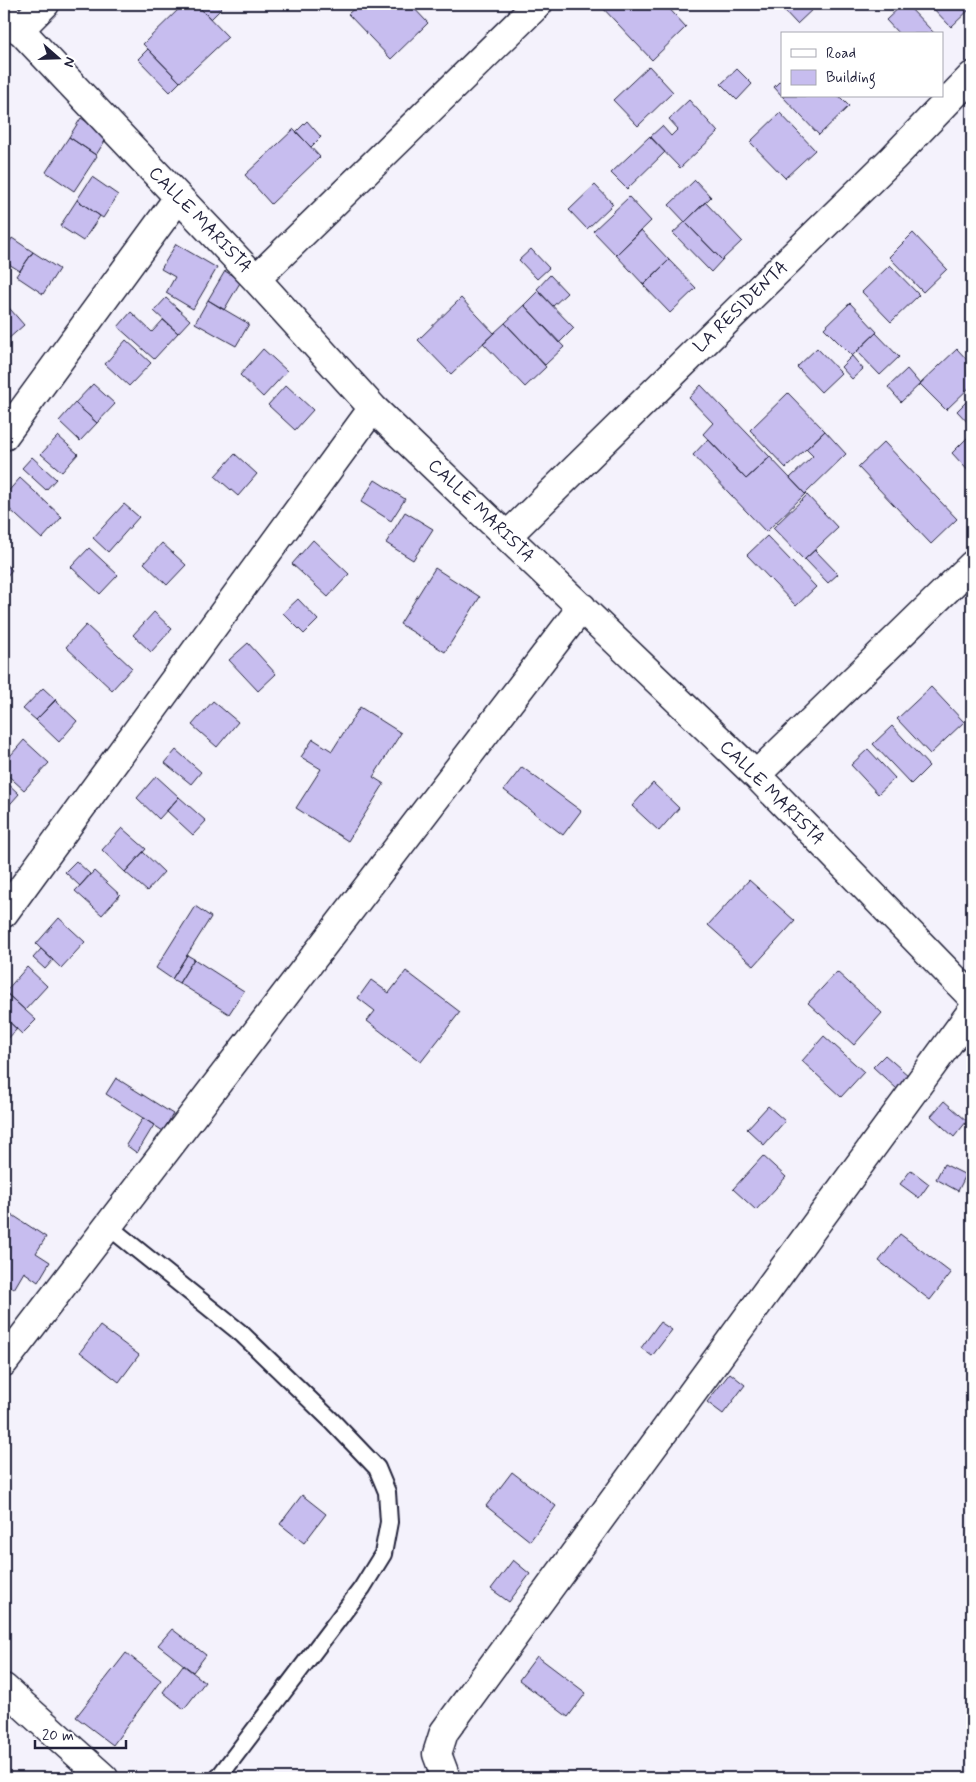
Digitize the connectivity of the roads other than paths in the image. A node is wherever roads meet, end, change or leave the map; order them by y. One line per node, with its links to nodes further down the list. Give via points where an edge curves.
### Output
1 (46, 4): 3 (street)
2 (538, 4): 6 (street)
3 (11, 22): 5 (street, CALLE MARISTA)
4 (972, 76): 9 (street, LA RESIDENTA, via 893,158)
5 (178, 198): 6 (street, CALLE MARISTA); 8 (street)
6 (256, 279): 7 (street, CALLE MARISTA)
7 (374, 408): 9 (street, CALLE MARISTA); 13 (street)
8 (4, 436)
9 (507, 536): 11 (street, CALLE MARISTA)
10 (972, 565): 12 (street)
11 (582, 607): 12 (street, CALLE MARISTA); 16 (street)
12 (756, 776): 14 (street, CALLE MARISTA)
13 (4, 913)
14 (972, 997)
15 (972, 1011): 21 (street, via 444,1732 437,1754)
16 (108, 1226): 17 (street); 20 (lane, via 242,1334 378,1468 387,1492 389,1522 379,1561)
17 (4, 1362)
18 (4, 1688): 19 (street)
19 (104, 1778)
20 (218, 1778)
21 (446, 1778)

